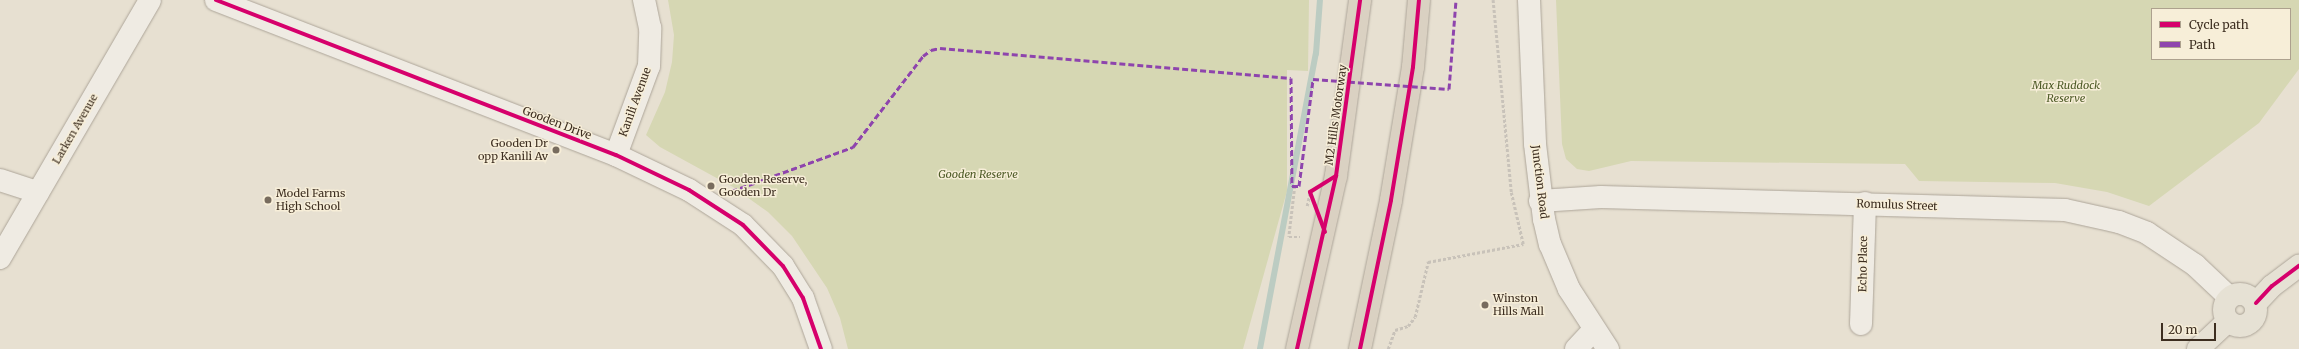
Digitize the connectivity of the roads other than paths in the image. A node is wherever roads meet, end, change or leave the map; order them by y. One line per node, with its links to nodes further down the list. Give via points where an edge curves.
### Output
1 (150, 0): 9 (street, Larken Avenue)
2 (216, 0): 7 (street, Gooden Drive)
3 (644, 0): 7 (street, Kanili Avenue, via 650,28 649,66)
4 (1360, 0): 20 (highway, M2 Hills Motorway, via 1336,176)
5 (1419, 0): 21 (highway, via 1413,67 1392,200)
6 (1529, 0): 10 (street, Junction Road)
7 (616, 156): 19 (street, Gooden Drive, via 671,180 707,200 743,225 771,251 803,298)
8 (0, 180): 9 (street)
9 (38, 192): 12 (street, Larken Avenue)
10 (1540, 201): 11 (street, Romulus Street, via 1601,197); 18 (street, Junction Road, via 1559,267)
11 (1865, 204): 14 (street, Romulus Street, via 2065,210 2096,216 2147,233 2195,265); 17 (street, Echo Place)
12 (0, 258)
13 (2299, 266): 15 (main road)
14 (2229, 297): 15 (main road, via 2242,293); 16 (main road, via 2224,307)
15 (2256, 302): 16 (main road, via 2256,315 2248,324 2241,326)
16 (2228, 321): 24 (main road)
17 (1861, 324)
18 (1594, 330): 22 (street); 23 (street, Junction Road)
19 (821, 349)
20 (1297, 349)
21 (1360, 349)
22 (1576, 349)
23 (1608, 349)
24 (2198, 349)

